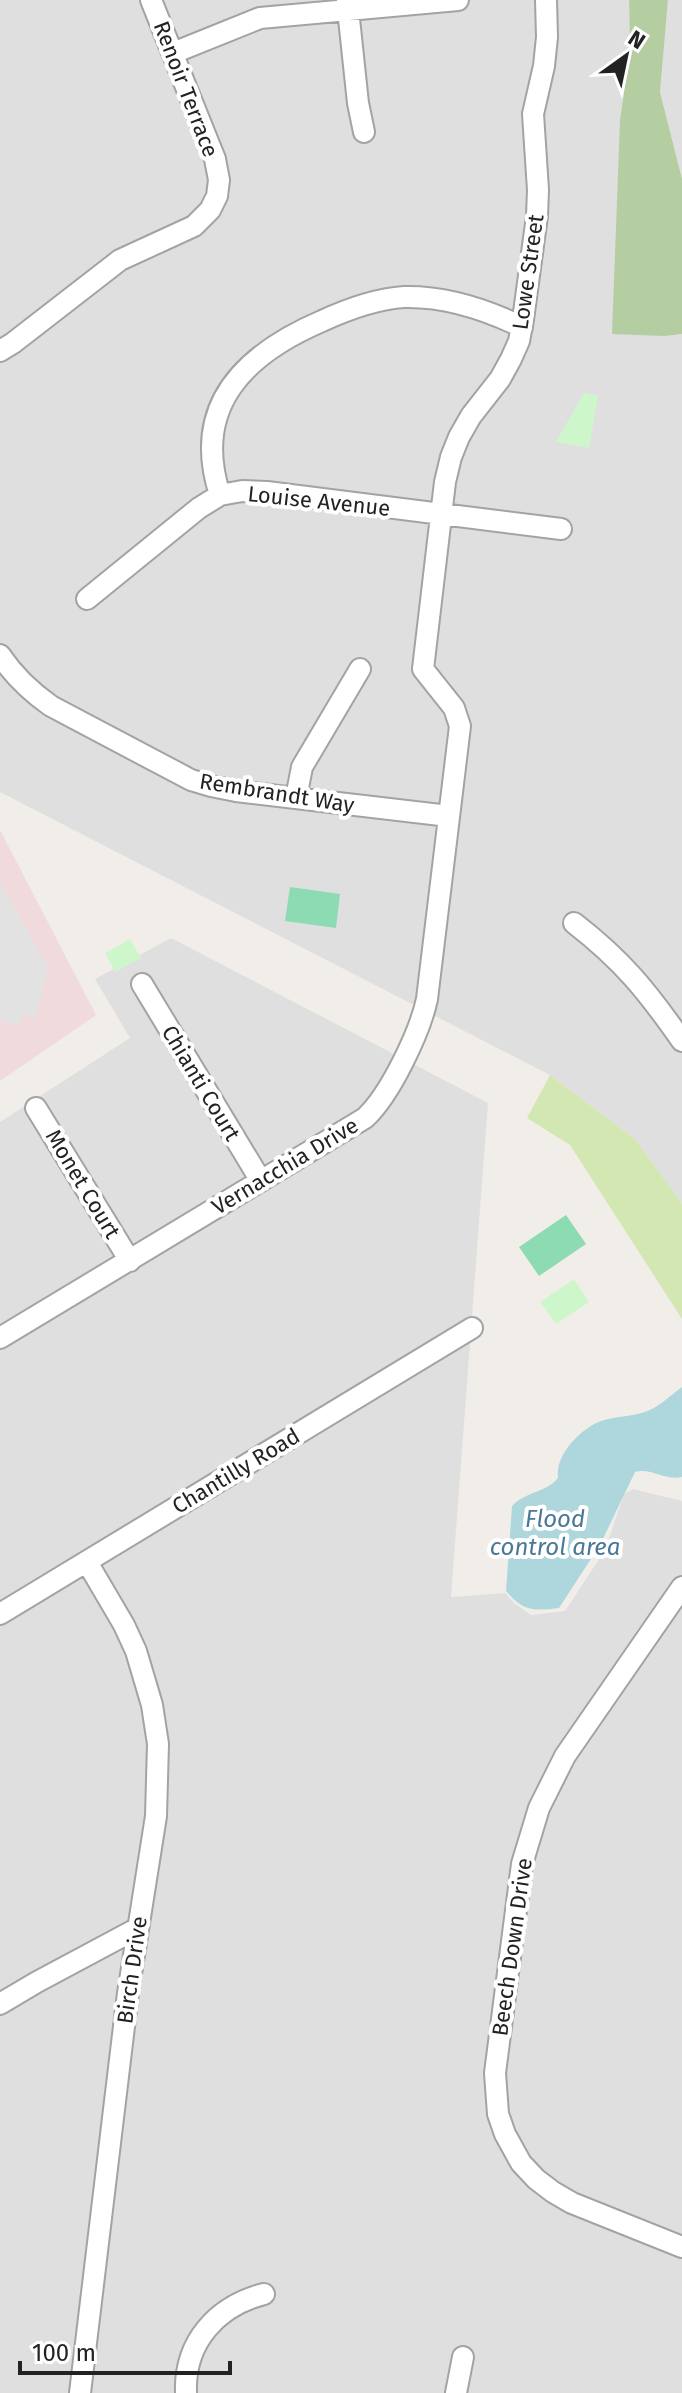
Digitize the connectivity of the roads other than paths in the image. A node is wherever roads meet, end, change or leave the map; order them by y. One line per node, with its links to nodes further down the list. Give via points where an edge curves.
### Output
1 (151, 0): 5 (street, Renoir Terrace)
2 (458, 0): 4 (street)
3 (546, 0): 7 (street, Lowe Street, via 544,66 533,114 537,216)
4 (347, 5): 5 (street, via 260,18); 6 (street)
5 (173, 53): 8 (street, Renoir Terrace, via 217,169 219,188 210,210 194,226 109,267)
6 (364, 132)
7 (522, 327): 9 (street, via 454,302 402,297 347,310 291,337 240,374 218,412 211,455); 10 (street, Lowe Street, via 505,369 459,437 445,482)
8 (0, 351)
9 (220, 495): 10 (street, Louise Avenue, via 267,492); 12 (street, Louise Avenue)
10 (442, 515): 11 (street, Louise Avenue); 15 (street, Lowe Street)
11 (561, 529)
12 (87, 599)
13 (0, 655): 16 (street, Rembrandt Way, via 51,706 170,770 211,786)
14 (360, 669): 16 (street, via 302,767)
15 (423, 669): 17 (street, Vernacchia Drive, via 454,708 460,726)
16 (296, 798): 17 (street, Rembrandt Way)
17 (449, 816): 22 (street, Vernacchia Drive, via 420,1028 365,1118)
18 (574, 923): 20 (street, via 620,961)
19 (142, 984): 22 (street, Chianti Court)
20 (682, 1041)
21 (36, 1108): 23 (street, Monet Court)
22 (261, 1181): 23 (street, Vernacchia Drive)
23 (130, 1261): 25 (street, Vernacchia Drive)
24 (472, 1328): 26 (street, Chantilly Road)
25 (0, 1338)
26 (87, 1562): 28 (street, Chantilly Road); 29 (street, Birch Drive, via 136,1651 158,1744 156,1816)
27 (682, 1587): 31 (street, Beech Down Drive, via 565,1756 539,1808 522,1864 495,2073 505,2134 536,2179 572,2203)
28 (0, 1614)
29 (138, 1928): 30 (street); 34 (street, Birch Drive)
30 (0, 2004)
31 (682, 2247)
32 (264, 2294): 35 (street, via 229,2307 209,2326 193,2353)
33 (463, 2357): 36 (street)
34 (80, 2393)
35 (186, 2393)
36 (456, 2393)

